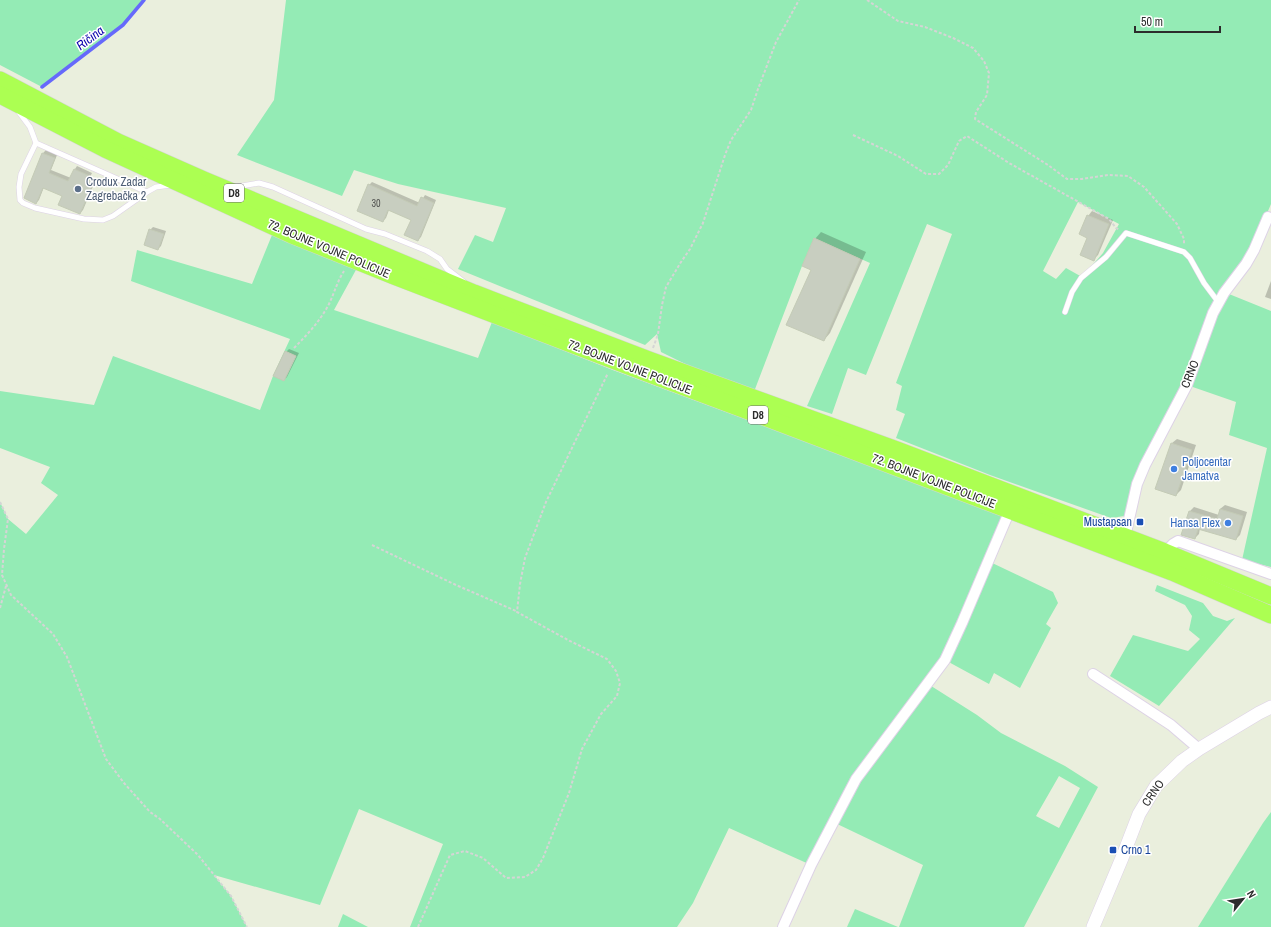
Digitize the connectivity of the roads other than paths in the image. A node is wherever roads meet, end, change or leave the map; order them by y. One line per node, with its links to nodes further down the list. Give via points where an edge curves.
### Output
1 (0, 80): 10 (main road, 72. BOJNE VOJNE POLICIJE / D8, via 118,142 474,293)
2 (4, 97): 3 (lane, via 30,127); 4 (main road, 72. BOJNE VOJNE POLICIJE / D8)
3 (36, 143): 5 (lane); 5 (lane, via 19,187 20,200 23,203 35,208 103,220 113,216)
4 (181, 185): 5 (lane, via 156,187); 9 (main road, 72. BOJNE VOJNE POLICIJE / D8, via 292,235)
5 (146, 192)
6 (1268, 217): 7 (street, CRNO, via 1254,250)
7 (1219, 303): 8 (lane, via 1184,252 1126,233 1106,257 1082,278 1072,292); 10 (street, CRNO, via 1187,385 1137,484)
8 (1065, 312)
9 (1010, 510): 14 (main road, 72. BOJNE VOJNE POLICIJE / D8, via 1172,572); 18 (street, via 945,660 856,779 811,865)
10 (1125, 537): 11 (main road, 72. BOJNE VOJNE POLICIJE / D8)
11 (1165, 552): 12 (street, via 1178,541); 13 (main road, 72. BOJNE VOJNE POLICIJE / D8)
12 (1271, 574)
13 (1271, 596)
14 (1271, 616)
15 (1093, 674): 17 (street, via 1171,725)
16 (1271, 707): 17 (street, CRNO)
17 (1199, 749): 19 (street, CRNO, via 1168,773 1149,797 1139,814)
18 (783, 927)
19 (1092, 927)

